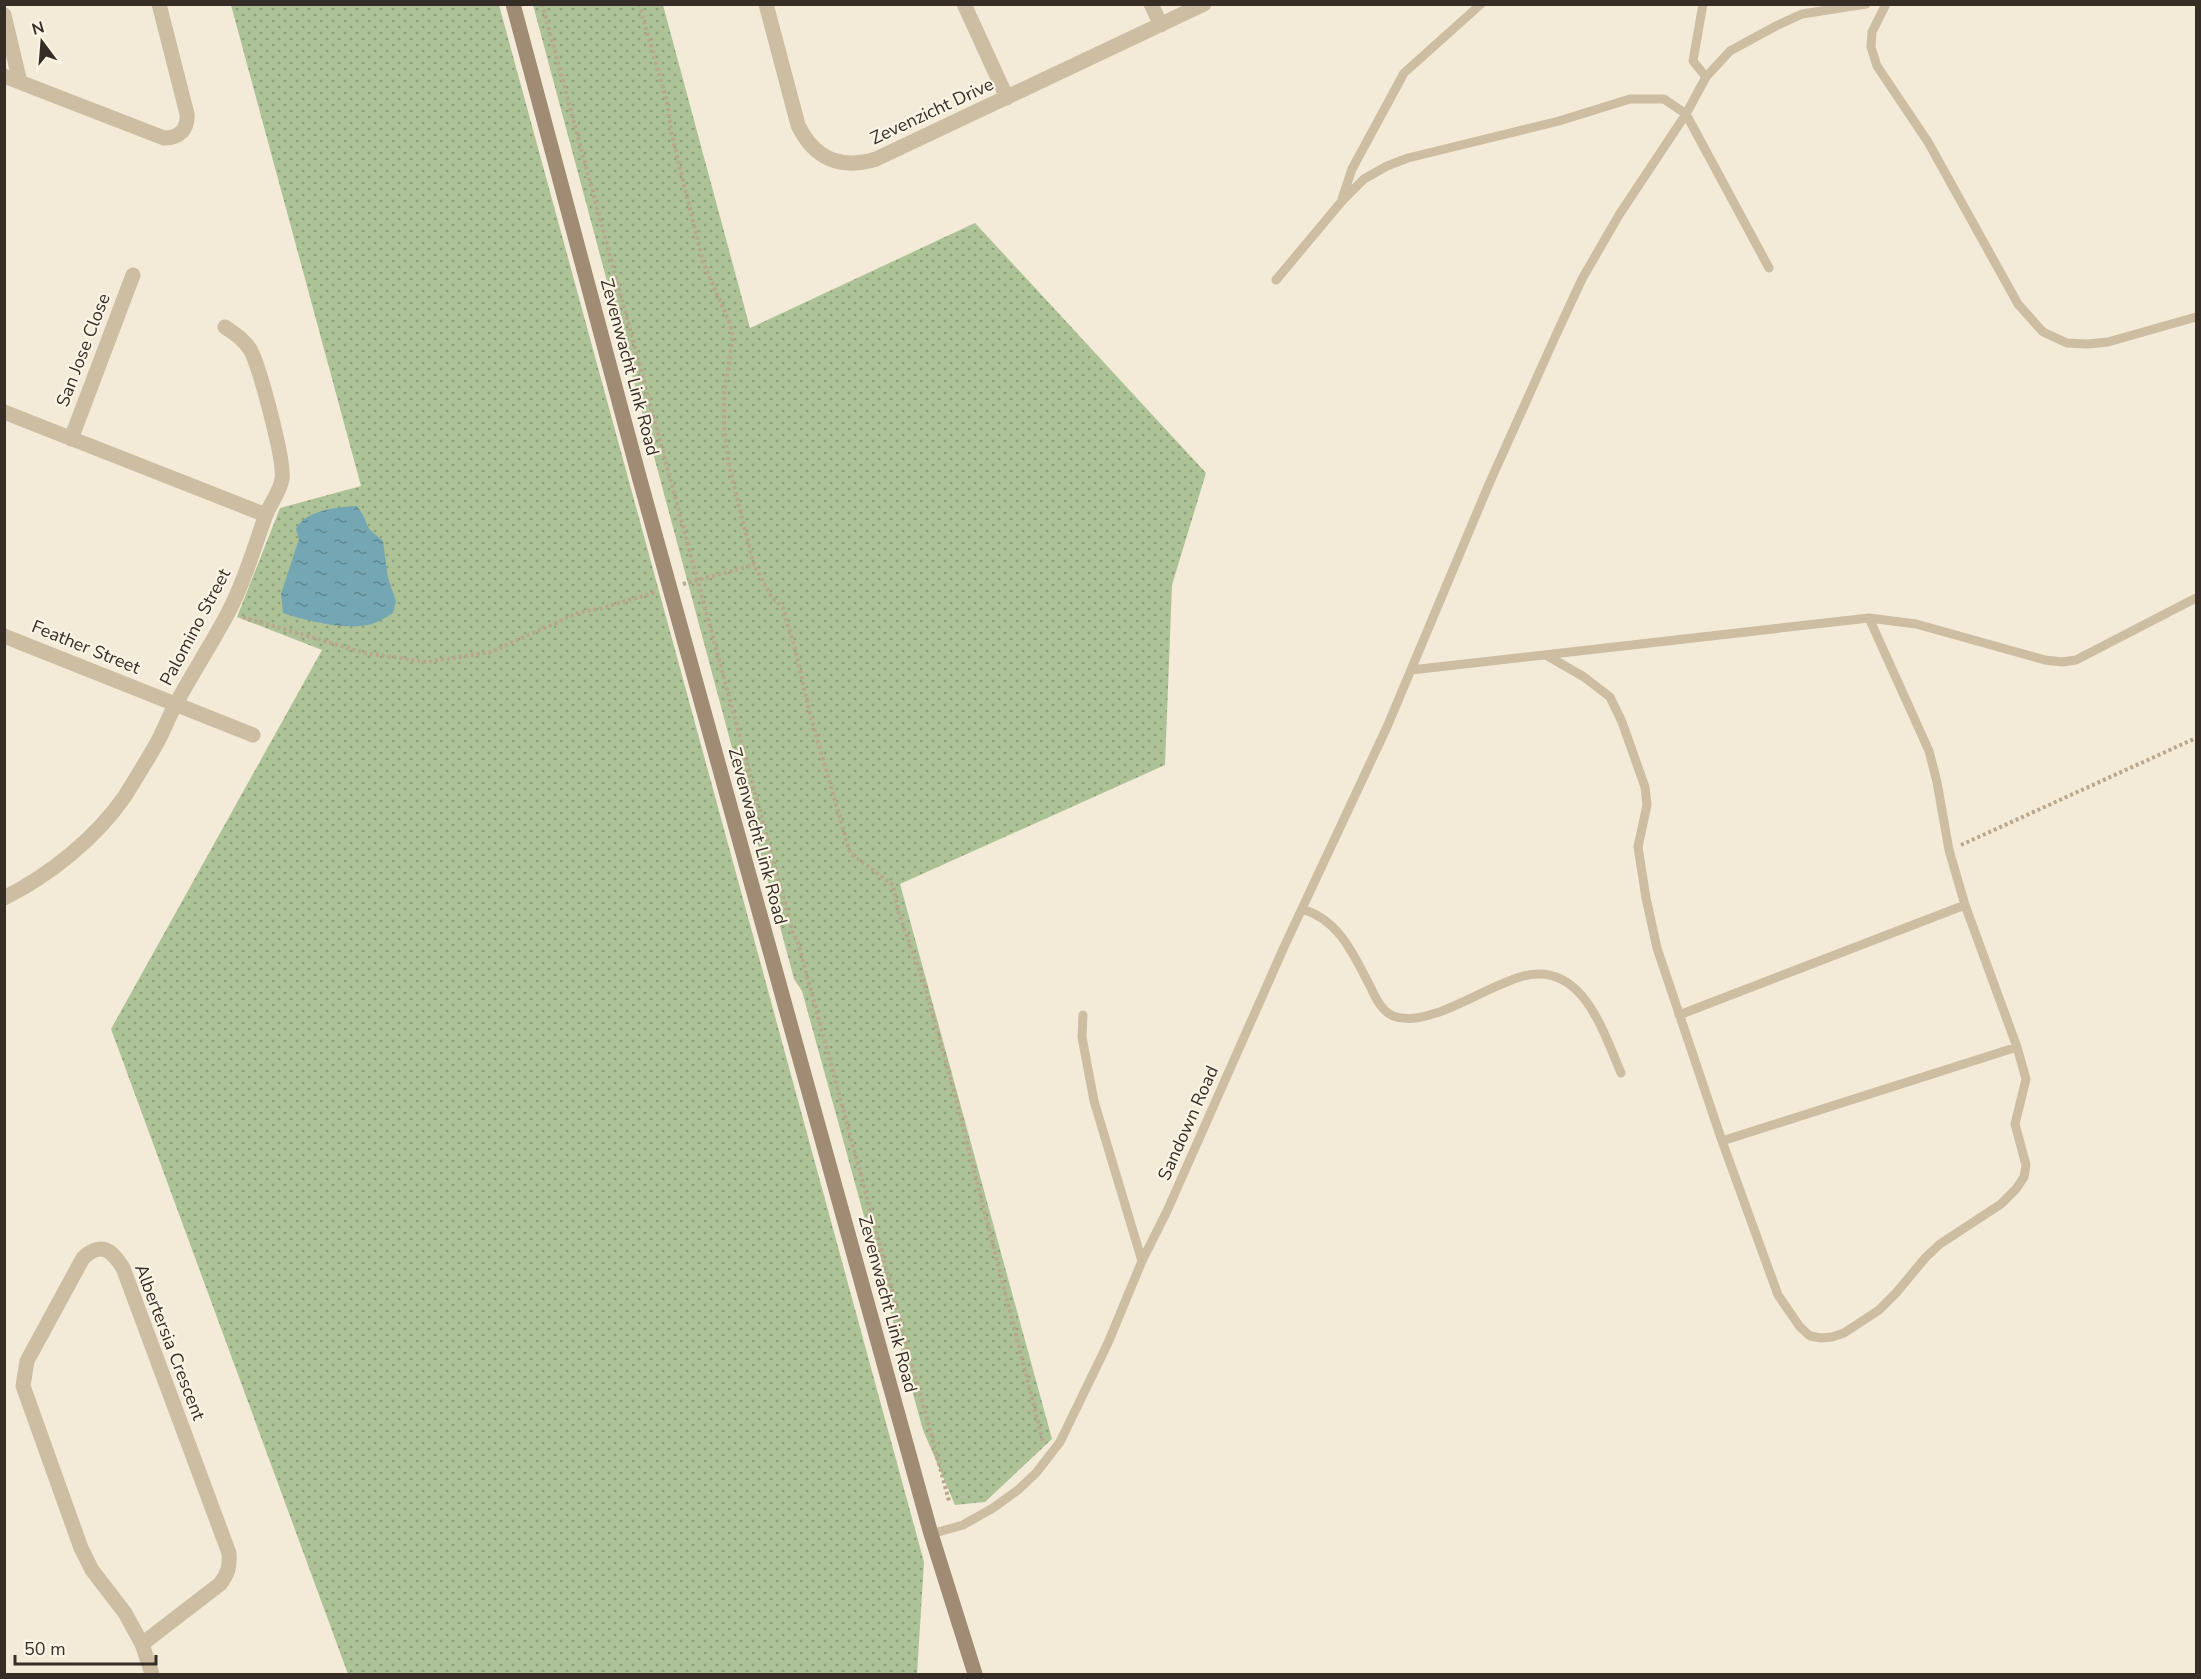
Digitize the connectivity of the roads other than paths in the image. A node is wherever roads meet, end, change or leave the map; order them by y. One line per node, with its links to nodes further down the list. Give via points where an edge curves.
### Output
1 (159, 4): 16 (street, via 187,114 188,123 179,135 164,138)
2 (513, 4): 44 (street, Zevenwacht Link Road)
3 (766, 4): 17 (street, Zevenzicht Drive, via 798,125 810,145 829,159 852,164 876,159)
4 (964, 4): 17 (street)
5 (1151, 4): 13 (street)
6 (1204, 4): 13 (street, Zevenzicht Drive)
7 (1481, 4): 19 (lane, via 1404,73 1352,169)
8 (1703, 4): 15 (lane, via 1693,60)
9 (1866, 4): 11 (lane, Sandown Road)
10 (1886, 4): 23 (lane, via 1872,32 1876,66 1928,142 2018,304 2043,332 2067,343 2088,344)
11 (1832, 6): 15 (lane, Sandown Road, via 1802,14 1730,51)
12 (4, 15): 16 (street)
13 (1161, 25): 17 (street, Zevenzicht Drive)
14 (4, 76): 16 (street)
15 (1706, 77): 18 (lane, Sandown Road)
16 (20, 82)
17 (1007, 98)
18 (1686, 114): 19 (lane, via 1664,99 1630,99 1559,121 1408,158 1364,179); 20 (lane); 32 (lane, Sandown Road, via 1582,279 1489,484)
19 (1342, 201): 22 (lane)
20 (1769, 268)
21 (133, 275): 26 (street, San Jose Close)
22 (1276, 280)
23 (2196, 317)
24 (225, 327): 27 (street, Palomino Street, via 242,338 251,350 280,452 282,479)
25 (4, 412): 26 (street)
26 (71, 439): 27 (street)
27 (266, 515): 33 (street, Palomino Street, via 249,567 228,612)
28 (2196, 597): 29 (lane, via 2096,651 2062,662 1916,624)
29 (1869, 618): 31 (lane); 36 (lane, via 1929,752)
30 (4, 636): 33 (street, Feather Street)
31 (1545, 655): 32 (lane); 39 (lane, via 1584,677 1610,698 1622,722 1645,787 1647,805 1638,847 1657,948)
32 (1411, 670): 37 (lane, Sandown Road)
33 (175, 704): 34 (street, Feather Street); 35 (street, Palomino Street, via 158,741 103,822 56,865)
34 (253, 735)
35 (4, 898)
36 (1965, 905): 39 (lane); 40 (lane)
37 (1302, 909): 41 (lane, via 1316,913 1339,933 1380,1005 1392,1016 1428,1016 1519,977 1538,973 1568,982 1586,1000 1602,1027); 43 (lane, Sandown Road)
38 (1083, 1015): 43 (lane, via 1082,1037 1094,1101)
39 (1679, 1015): 42 (lane)
40 (2017, 1047): 42 (lane); 42 (lane, via 2026,1079 2015,1124 2026,1165 2024,1177 2001,1204 1940,1244 1879,1310 1832,1337 1810,1335 1778,1295)
41 (1621, 1073)
42 (1722, 1141)
43 (1142, 1260): 44 (lane, Sandown Road, via 1108,1343 1060,1442 1024,1485 993,1508 963,1525)
44 (932, 1534): 47 (street, Zevenwacht Link Road)
45 (142, 1644): 45 (street, Albertersia Crescent, via 220,1584 230,1561 123,1268 115,1255 99,1249 91,1250 83,1258 27,1361 23,1386 81,1548); 46 (street, Albertersia Crescent)
46 (152, 1674)
47 (975, 1674)

